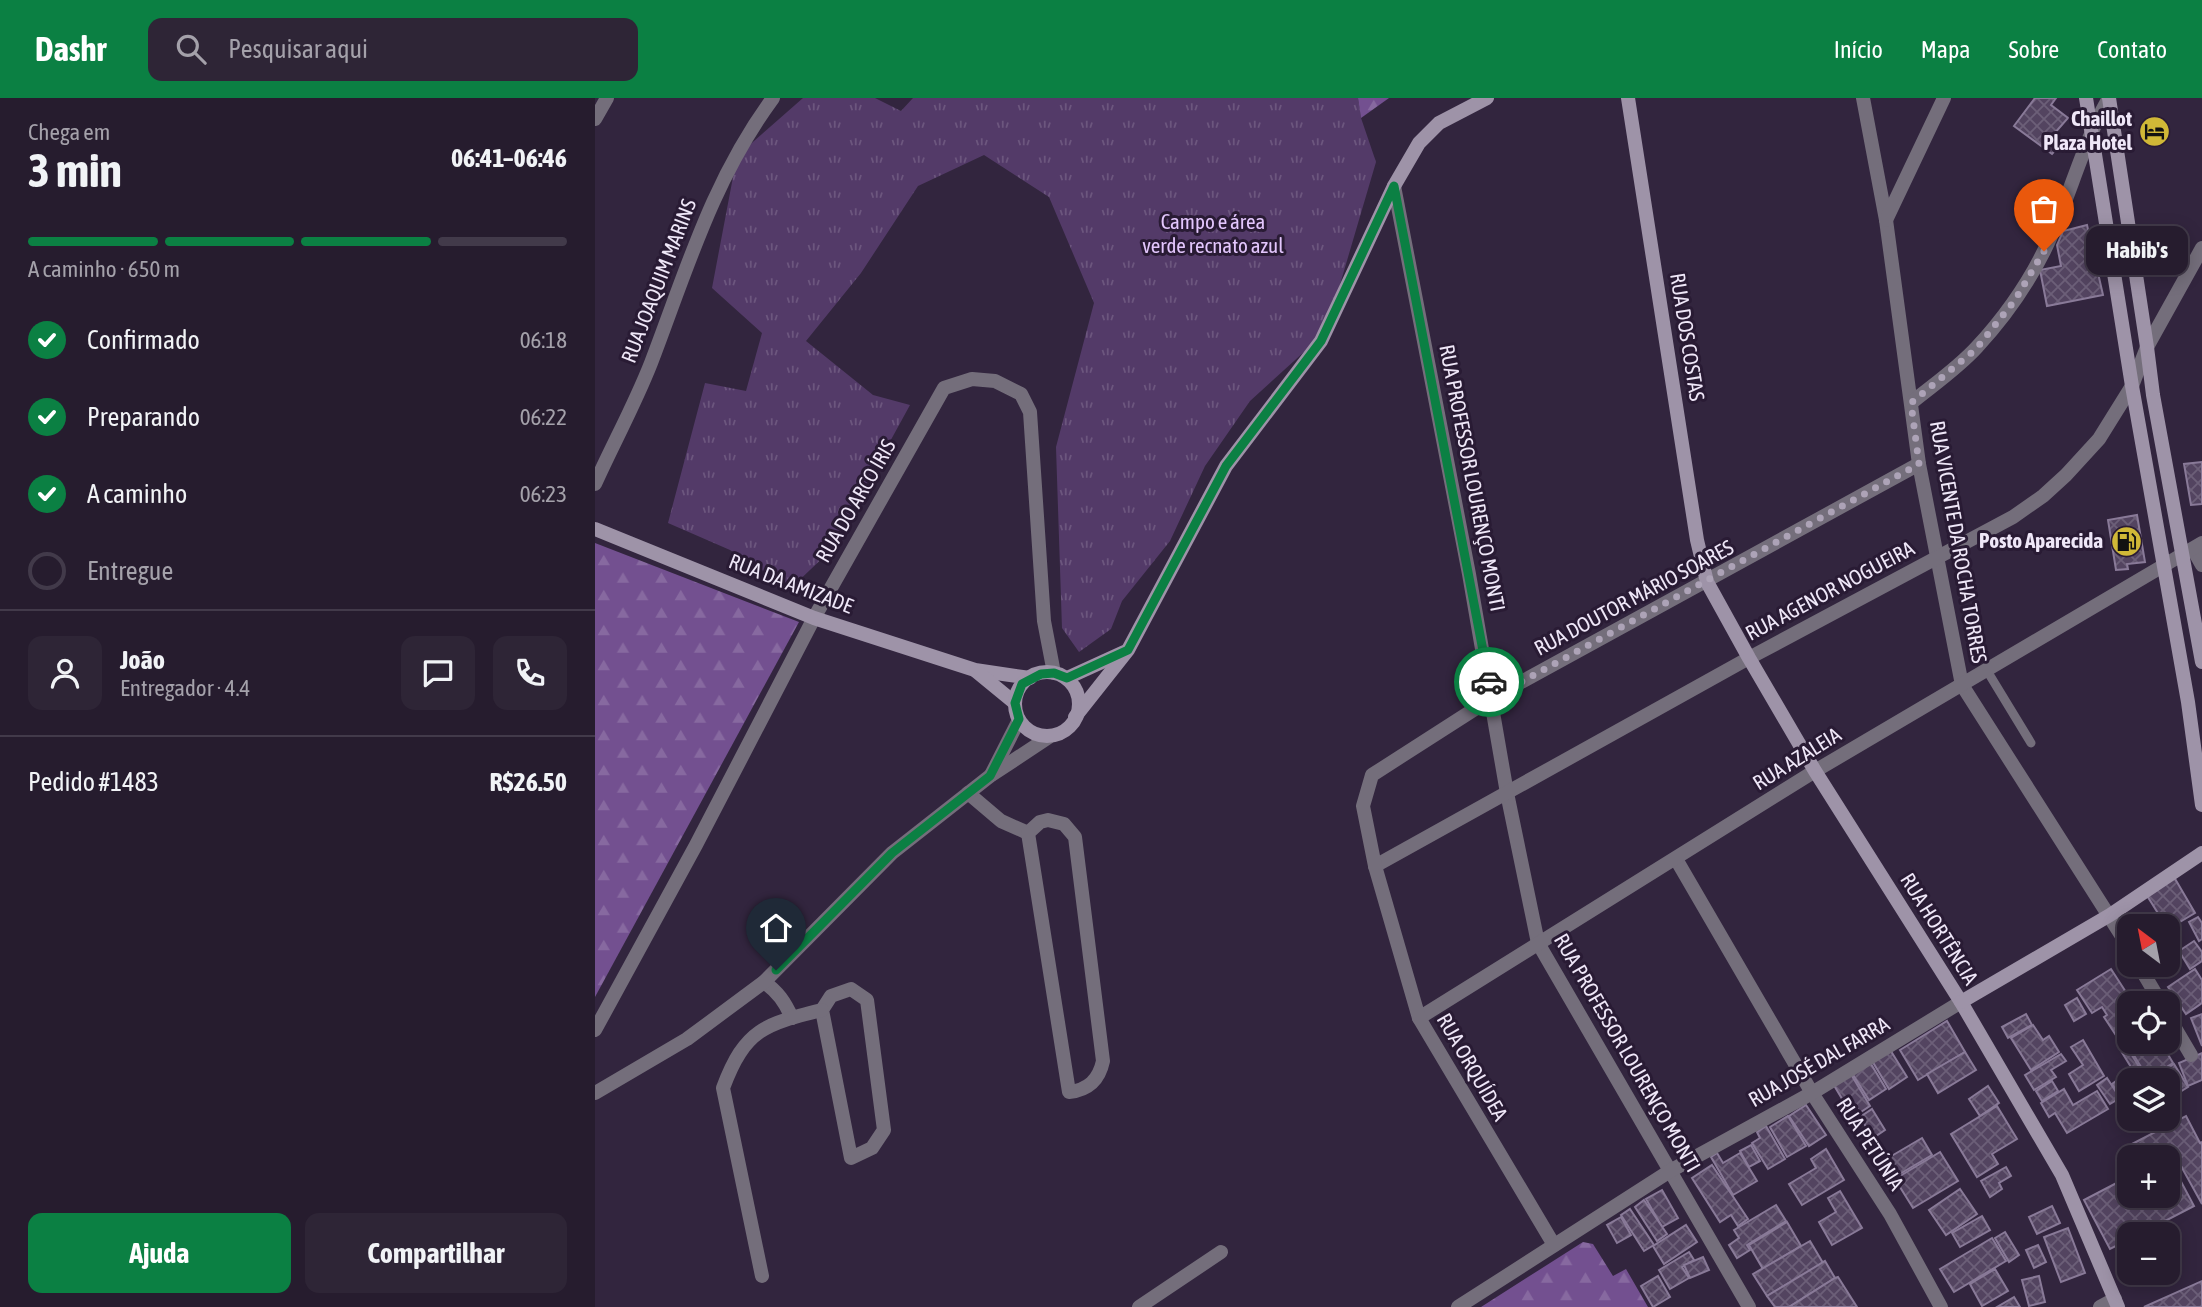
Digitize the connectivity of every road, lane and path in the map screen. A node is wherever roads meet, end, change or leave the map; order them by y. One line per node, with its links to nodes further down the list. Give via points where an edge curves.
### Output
1 (607, 98): 9 (street)
2 (773, 98): 18 (street, RUA JOAQUIM MARINS, via 713,199 650,365)
3 (1487, 98): 11 (street, via 1439,123 1419,143)
4 (1628, 98): 24 (street, RUA DOS COSTAS)
5 (1863, 98): 12 (street, RUA VICENTE DA ROCHA TORRES)
6 (1944, 98): 12 (street)
7 (2086, 98): 10 (street)
8 (2109, 98): 10 (street); 14 (street)
9 (595, 119)
10 (2092, 128): 15 (street); 16 (street, via 2044,251 2015,300 1976,349)
11 (1394, 186): 26 (street, via 1321,341 1226,466); 34 (street, RUA PROFESSOR LOURENÇO MONTI)
12 (1886, 220): 16 (street, RUA VICENTE DA ROCHA TORRES)
13 (2202, 248): 14 (street, RUA AGENOR NOGUEIRA)
14 (2147, 346): 15 (street, RUA AGENOR NOGUEIRA); 20 (street, via 2153,395)
15 (2132, 386): 21 (street, RUA AGENOR NOGUEIRA, via 2099,439 2043,496); 23 (street)
16 (1911, 403): 17 (street, RUA VICENTE DA ROCHA TORRES)
17 (1919, 464): 21 (street, RUA VICENTE DA ROCHA TORRES); 24 (street, RUA DOUTOR MÁRIO SOARES)
18 (595, 484)
19 (595, 529): 25 (street, RUA DA AMIZADE)
20 (2193, 549): 22 (street); 23 (street, RUA AZALEIA); 28 (street)
21 (1938, 558): 27 (street, RUA AGENOR NOGUEIRA); 33 (street, RUA VICENTE DA ROCHA TORRES)
22 (2202, 565)
23 (2165, 566): 30 (street, RUA AZALEIA); 45 (street)
24 (1707, 582): 27 (street, RUA HORTÊNCIA); 34 (street, RUA DOUTOR MÁRIO SOARES)
25 (814, 618): 29 (street, RUA DA AMIZADE); 31 (street, RUA DO ARCO ÍRIS, via 944,388 972,379 995,381 1021,394 1030,411 1044,621); 58 (street, RUA DO ARCO ÍRIS)
26 (1128, 650): 31 (street); 36 (street)
27 (1749, 658): 40 (street, RUA HORTÊNCIA); 44 (street, RUA AGENOR NOGUEIRA)
28 (2202, 662)
29 (975, 670): 32 (street, RUA DA AMIZADE); 35 (street, RUA DA AMIZADE)
30 (1986, 670): 33 (street, RUA AZALEIA); 39 (lane)
31 (1061, 676): 32 (street); 36 (street, via 1079,694)
32 (1030, 678): 35 (street, via 1022,684)
33 (1962, 685): 40 (street, RUA AZALEIA); 50 (street, RUA VICENTE DA ROCHA TORRES)
34 (1492, 698): 41 (street, RUA DOUTOR MÁRIO SOARES); 44 (street, RUA PROFESSOR LOURENÇO MONTI)
35 (1015, 703): 37 (street)
36 (1075, 717): 38 (street)
37 (1019, 719): 38 (street, via 1028,730); 42 (street)
38 (1049, 737): 42 (street)
39 (2031, 743)
40 (1815, 771): 48 (street, RUA AZALEIA); 54 (street, RUA HORTÊNCIA)
41 (1372, 775): 49 (street, RUA ORQUÍDEA, via 1363,806)
42 (990, 776): 43 (street)
43 (968, 793): 46 (street, via 1001,821); 53 (street, via 892,853)
44 (1507, 793): 49 (street, RUA AGENOR NOGUEIRA); 52 (street, RUA PROFESSOR LOURENÇO MONTI)
45 (2202, 805)
46 (1028, 833): 46 (street, via 1069,1092 1079,1091 1096,1080 1103,1061 1075,837 1064,824 1048,820)
47 (2202, 853): 50 (street, RUA JOSÉ DAL FARRA)
48 (1676, 859): 52 (street, RUA AZALEIA); 62 (street, RUA PETÚNIA)
49 (1375, 866): 57 (street, RUA ORQUÍDEA)
50 (2110, 915): 51 (street, RUA VICENTE DA ROCHA TORRES); 54 (street, RUA JOSÉ DAL FARRA)
51 (2117, 927)
52 (1538, 943): 57 (street, RUA AZALEIA); 63 (street, RUA PROFESSOR LOURENÇO MONTI)
53 (764, 982): 56 (street, via 786,1003); 61 (street, via 687,1039)
54 (1961, 1002): 62 (street, RUA JOSÉ DAL FARRA); 67 (street, RUA HORTÊNCIA, via 2062,1175)
55 (822, 1010): 55 (street, via 846,1131 851,1158 872,1148 884,1130 867,1000 851,989 831,996); 56 (street)
56 (792, 1018): 66 (street, via 776,1021 751,1037 733,1060 723,1088)
57 (1419, 1018): 64 (street, RUA ORQUÍDEA)
58 (595, 1030)
59 (2180, 1036): 60 (street)
60 (2191, 1055)
61 (595, 1093)
62 (1812, 1093): 63 (street, RUA JOSÉ DAL FARRA); 71 (street, RUA PETÚNIA, via 1890,1214)
63 (1669, 1171): 64 (street, RUA JOSÉ DAL FARRA); 70 (street, RUA PROFESSOR LOURENÇO MONTI)
64 (1554, 1245): 69 (street, RUA JOSÉ DAL FARRA)
65 (1221, 1252): 68 (street)
66 (762, 1276)
67 (2116, 1303): 72 (street)
68 (1139, 1307)
69 (1458, 1307)
70 (1749, 1307)
71 (1941, 1307)
72 (2100, 1307)

